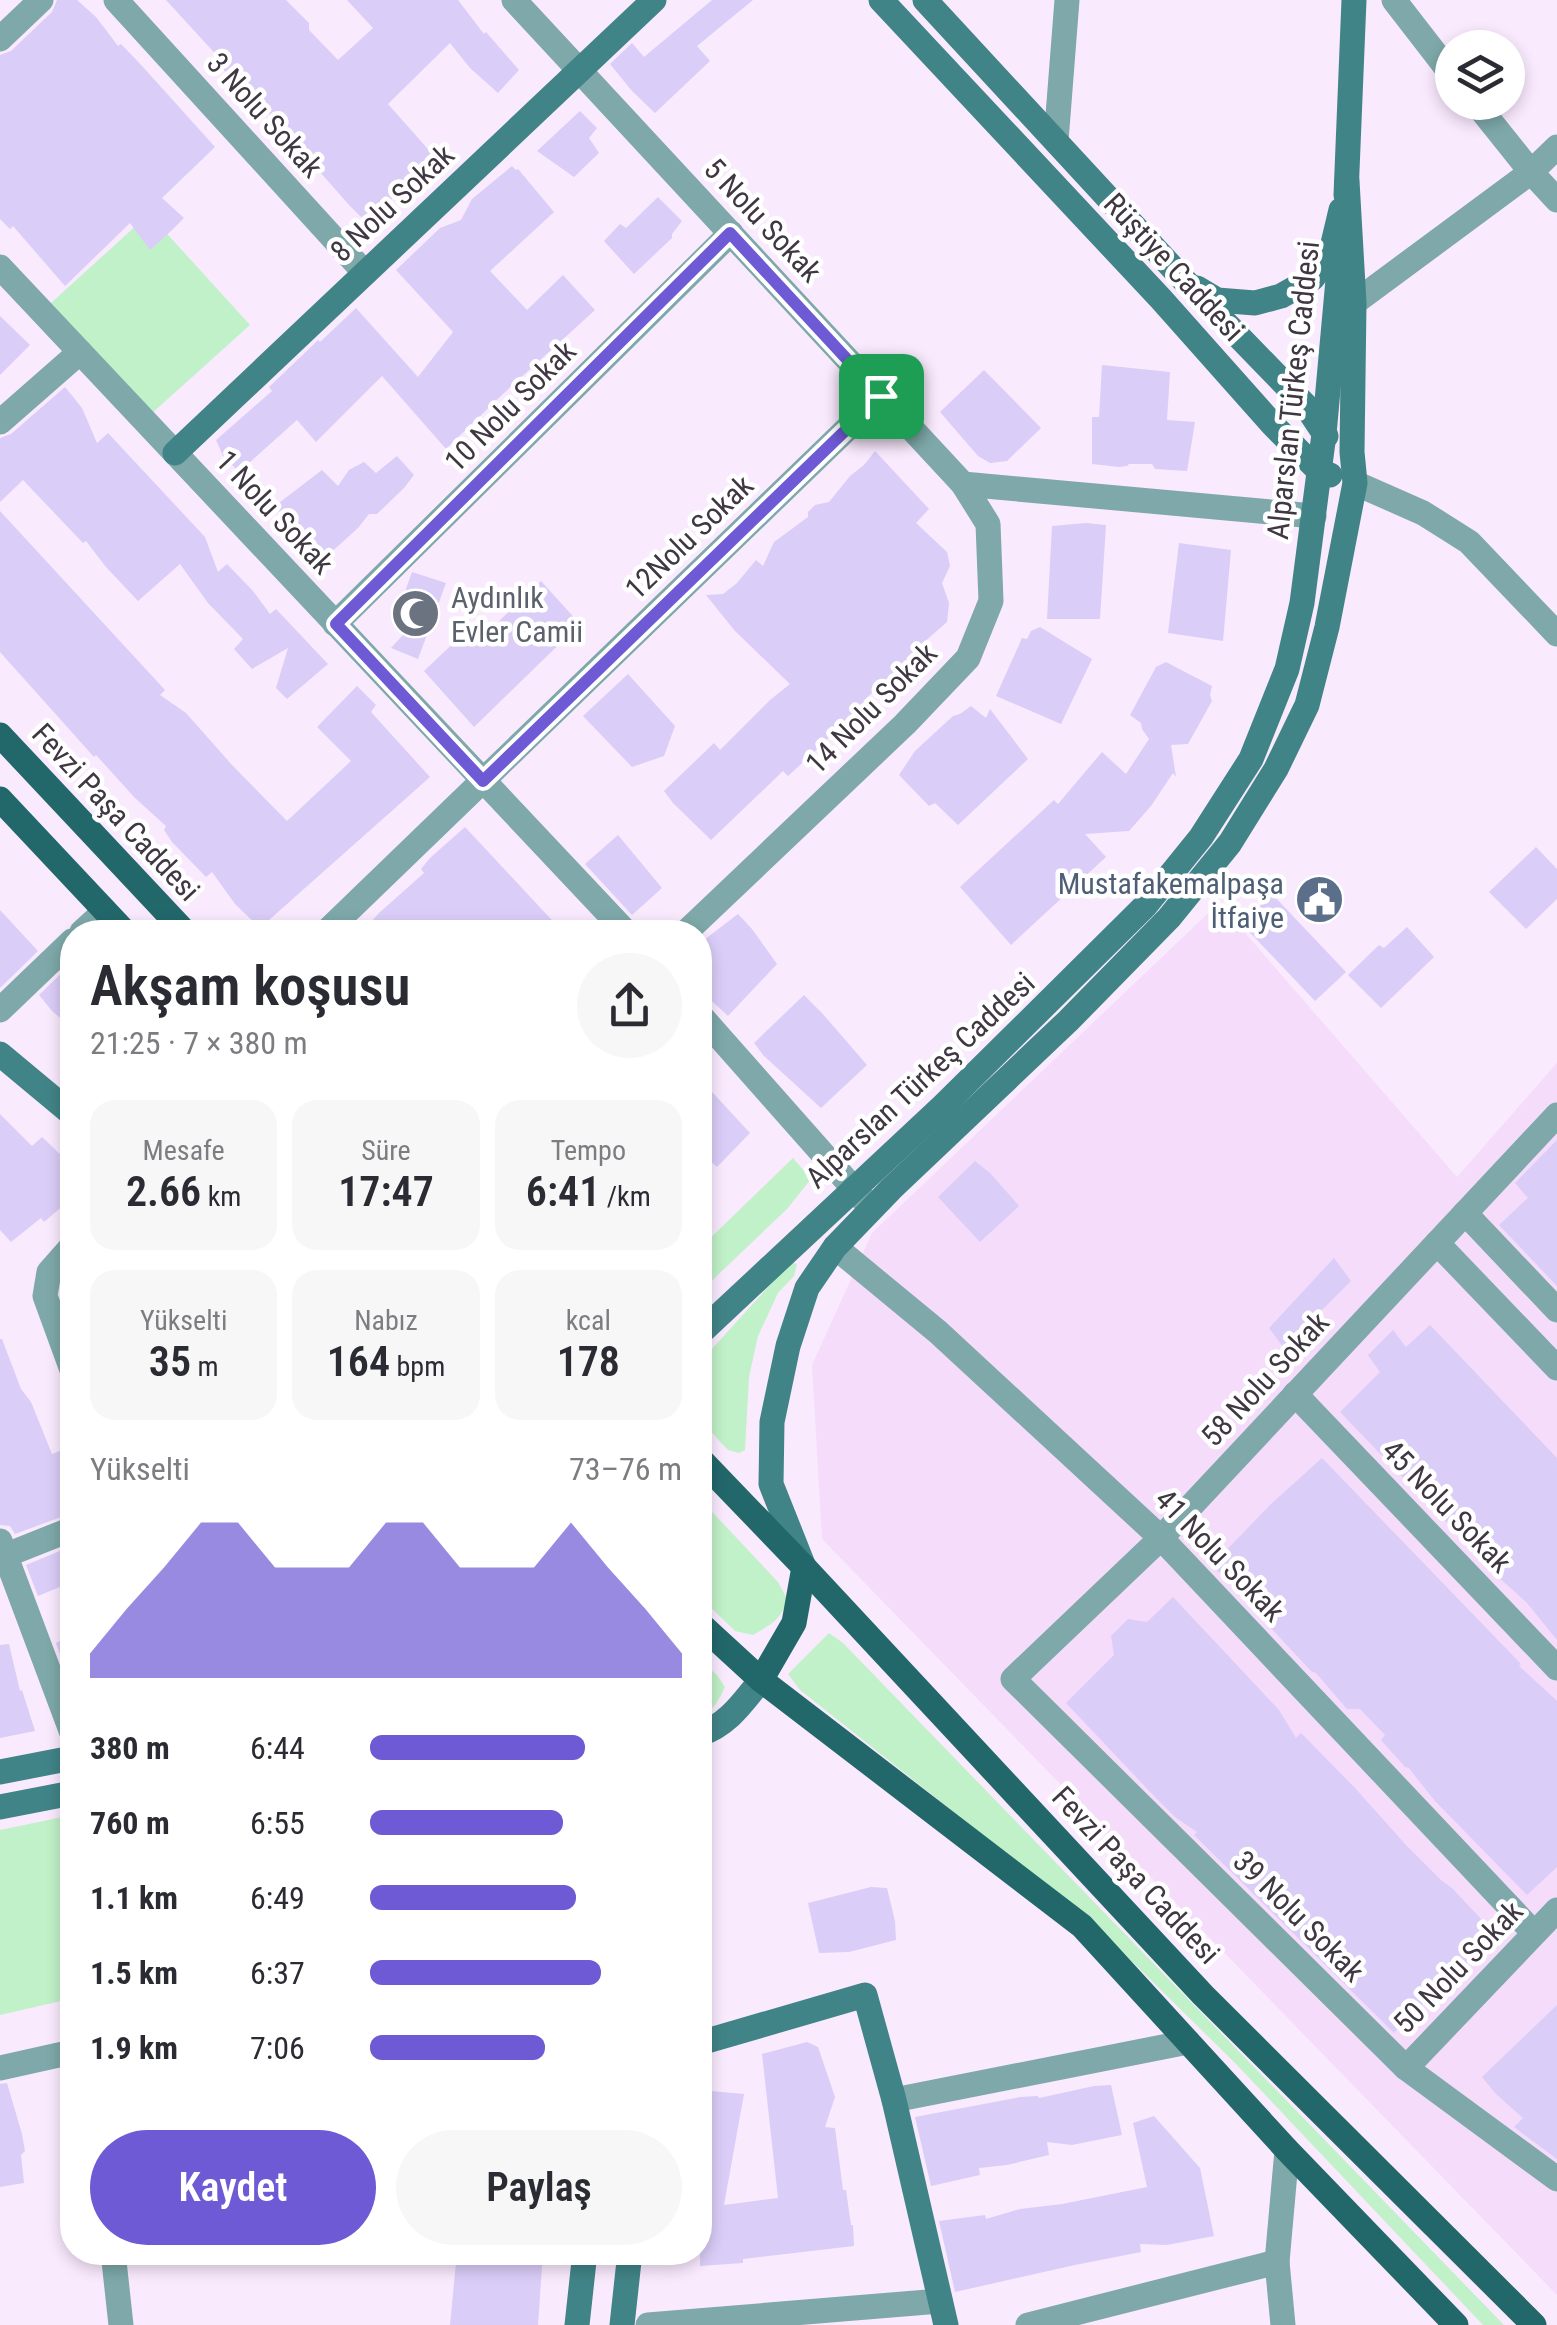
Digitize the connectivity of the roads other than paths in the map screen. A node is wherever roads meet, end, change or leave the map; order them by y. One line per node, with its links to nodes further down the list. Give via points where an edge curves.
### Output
1 (41, 0): 10 (street)
2 (116, 0): 21 (street, 3 Nolu Sokak)
3 (514, 0): 12 (street, 5 Nolu Sokak)
4 (654, 0): 12 (street, 8 Nolu Sokak)
5 (881, 0): 29 (street, Rüştiye Caddesi)
6 (925, 0): 14 (street, Rüştiye Caddesi)
7 (1067, 0): 14 (street)
8 (1354, 0): 17 (street, Alparslan Türkeş Caddesi)
9 (1394, 0): 11 (street)
10 (0, 39)
11 (1435, 53)
12 (580, 71): 19 (street, 5 Nolu Sokak); 21 (street, 8 Nolu Sokak)
13 (1489, 120): 16 (street)
14 (1056, 141): 22 (street, Rüştiye Caddesi)
15 (1557, 146): 16 (street)
16 (1531, 172): 18 (street); 23 (street)
17 (1347, 180): 22 (street, via 1330,252 1314,278 1255,302 1217,300); 23 (street, Alparslan Türkeş Caddesi); 27 (street, Alparslan Türkeş Caddesi)
18 (1557, 200)
19 (730, 233): 25 (street, 5 Nolu Sokak); 33 (street, 10 Nolu Sokak)
20 (0, 267): 24 (street, 1 Nolu Sokak)
21 (366, 273): 28 (street, 8 Nolu Sokak)
22 (1182, 278): 27 (street, Rüştiye Caddesi, via 1306,406)
23 (1354, 303): 30 (street, Alparslan Türkeş Caddesi)
24 (80, 352): 26 (street); 28 (street, 1 Nolu Sokak)
25 (881, 396): 31 (street, 5 Nolu Sokak); 36 (street, 12Nolu Sokak)
26 (0, 422)
27 (1324, 434): 29 (street, Alparslan Türkeş Caddesi); 30 (street, Rüştiye Caddesi)
28 (175, 453): 33 (street, 1 Nolu Sokak)
29 (1320, 472): 30 (street, Rüştiye Caddesi); 32 (street, Alparslan Türkeş Caddesi)
30 (1355, 483): 34 (street, via 1468,542); 52 (street, Alparslan Türkeş Caddesi, via 1307,705 1230,843 1169,918)
31 (964, 484): 32 (street); 44 (street, 14 Nolu Sokak, via 988,524 992,601 968,658)
32 (1314, 516): 51 (street, Alparslan Türkeş Caddesi, via 1287,669 1251,759 1200,836 1096,958)
33 (336, 624): 36 (street, 1 Nolu Sokak)
34 (1557, 634)
35 (0, 736): 41 (main road, Fevzi Paşa Caddesi)
36 (483, 781): 42 (street, 12Nolu Sokak); 43 (street, 1 Nolu Sokak)
37 (0, 799): 38 (main road)
38 (105, 911): 39 (street); 40 (main road)
39 (95, 920)
40 (114, 920)
41 (174, 920)
42 (338, 920)
43 (615, 920)
44 (699, 920)
45 (60, 953): 46 (street)
46 (0, 1010)
47 (712, 1029): 51 (street)
48 (0, 1054): 49 (street)
49 (60, 1104)
50 (1557, 1115): 53 (street, 58 Nolu Sokak)
51 (853, 1188): 52 (street); 58 (street, Alparslan Türkeş Caddesi)
52 (872, 1210): 55 (street, Alparslan Türkeş Caddesi)
53 (1465, 1213): 54 (street, 58 Nolu Sokak); 57 (street)
54 (1437, 1243): 60 (street); 61 (street, 58 Nolu Sokak)
55 (835, 1248): 64 (street, 41 Nolu Sokak, via 938,1332); 66 (street, Alparslan Türkeş Caddesi, via 807,1288 772,1422 771,1484)
56 (60, 1260): 59 (street, via 49,1272 45,1296)
57 (1557, 1310)
58 (712, 1322)
59 (60, 1337)
60 (1557, 1368)
61 (1295, 1394): 64 (street, 58 Nolu Sokak); 68 (street, 45 Nolu Sokak)
62 (712, 1471): 66 (main road, Fevzi Paşa Caddesi)
63 (60, 1532): 65 (street)
64 (1161, 1538): 69 (street, 58 Nolu Sokak); 77 (street, 41 Nolu Sokak)
65 (2, 1549): 71 (street)
66 (804, 1567): 70 (main road, via 794,1623); 98 (main road, Fevzi Paşa Caddesi, via 1204,1995)
67 (712, 1635): 70 (main road)
68 (1556, 1664)
69 (1013, 1679): 82 (street, 39 Nolu Sokak)
70 (761, 1680): 72 (street); 79 (main road, via 1082,1926)
71 (60, 1702)
72 (712, 1730)
73 (60, 1760): 74 (street)
74 (0, 1772)
75 (60, 1795): 76 (street)
76 (0, 1807)
77 (1549, 1921): 82 (street, 50 Nolu Sokak)
78 (712, 2039): 83 (street, via 866,1996)
79 (1188, 2042): 83 (street); 84 (main road)
80 (60, 2055): 81 (street)
81 (0, 2068)
82 (1406, 2068): 85 (street, 39 Nolu Sokak)
83 (894, 2100): 90 (street)
84 (1286, 2150): 86 (street); 97 (main road)
85 (1557, 2179)
86 (1277, 2262): 95 (street); 96 (street)
87 (114, 2265): 91 (street)
88 (584, 2265): 92 (street)
89 (629, 2265): 93 (street)
90 (943, 2313): 94 (street)
91 (121, 2325)
92 (577, 2325)
93 (622, 2325)
94 (648, 2325)
95 (1028, 2325)
96 (1283, 2325)
97 (1456, 2325)
98 (1534, 2325)

